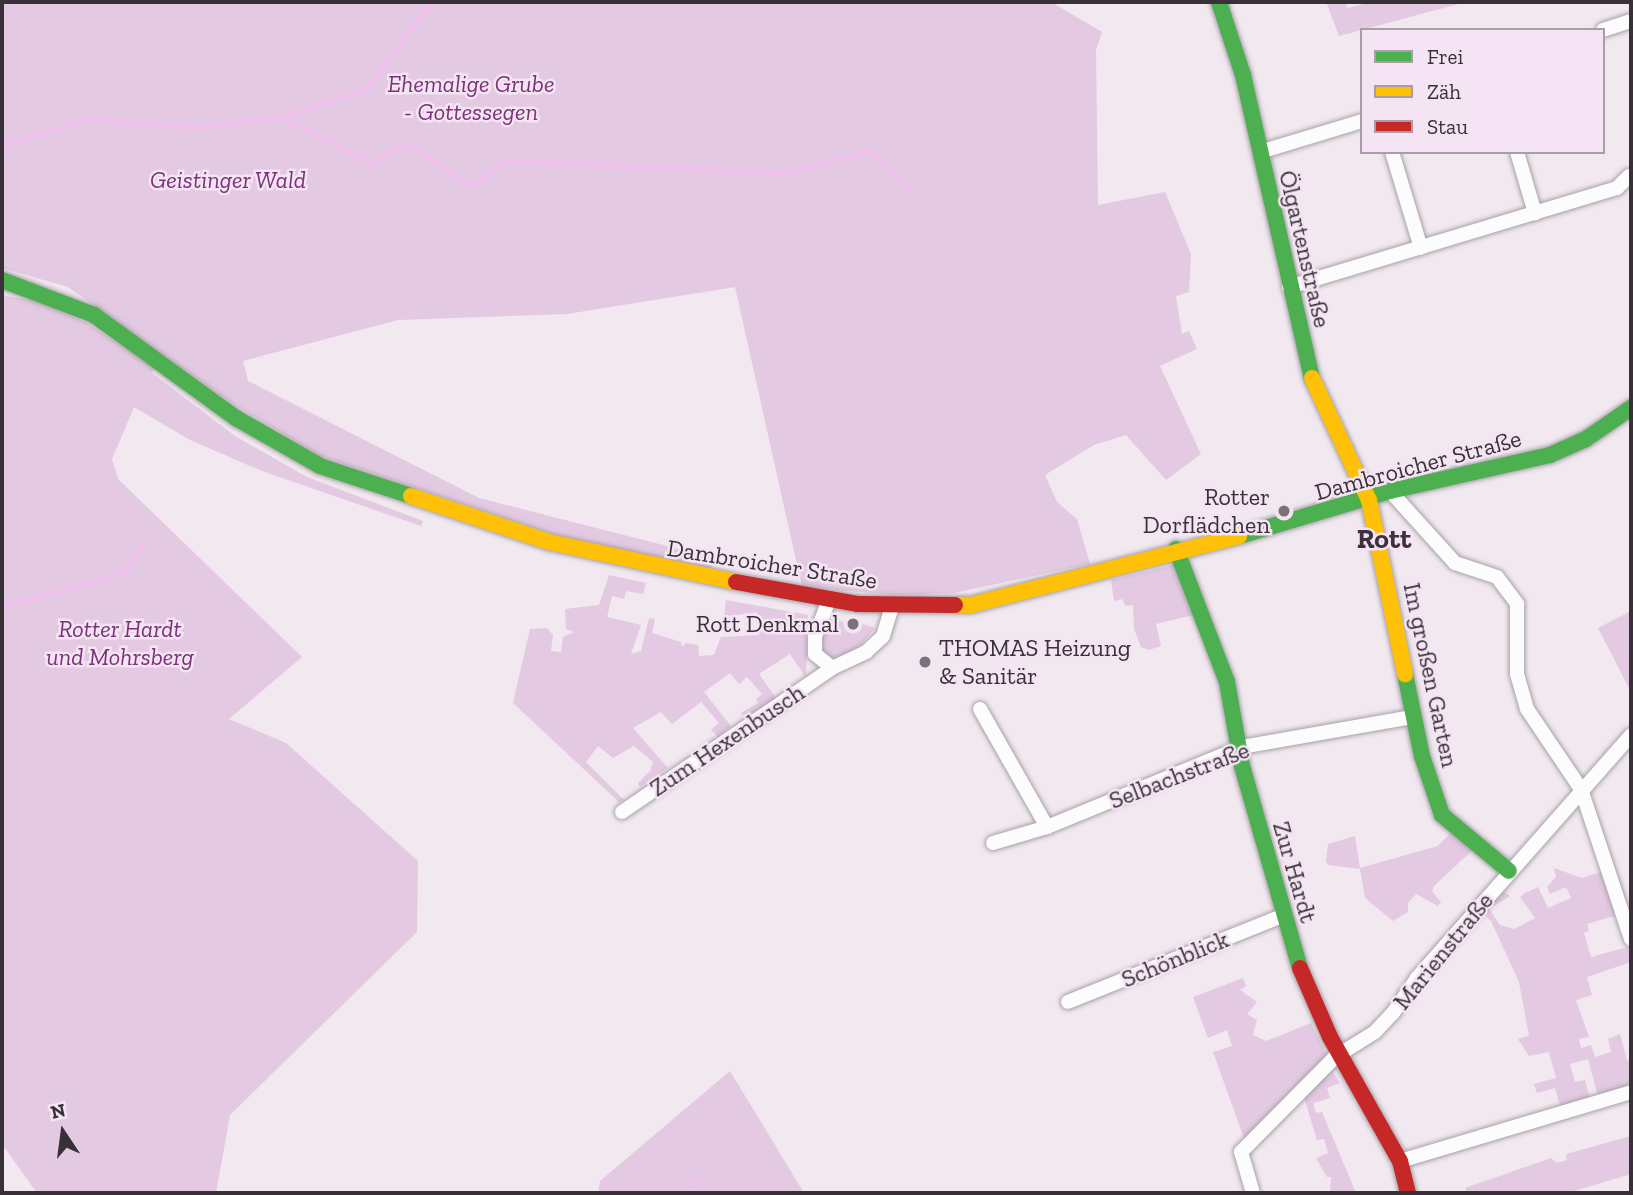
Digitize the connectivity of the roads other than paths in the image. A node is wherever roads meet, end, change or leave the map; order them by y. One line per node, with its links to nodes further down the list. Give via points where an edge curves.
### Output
1 (1219, 2): 5 (street, Ölgartenstraße, via 1243,75)
2 (1631, 21): 3 (street)
3 (1605, 29)
4 (1360, 122): 5 (street)
5 (1259, 152): 12 (street, Ölgartenstraße)
6 (1393, 154): 10 (street)
7 (1518, 154): 9 (street)
8 (1629, 176): 9 (street, via 1617,188)
9 (1535, 213): 10 (street)
10 (1421, 248): 12 (street)
11 (2, 280): 17 (street, Dambroicher Straße, via 94,315 236,418 320,466 549,542 632,563)
12 (1289, 287): 15 (street, Ölgartenstraße, via 1313,382)
13 (1631, 408): 14 (street, Dambroicher Straße, via 1586,439 1549,455)
14 (1390, 491): 15 (street, Dambroicher Straße); 24 (street, via 1455,563 1497,577 1517,604 1517,674 1527,709)
15 (1369, 499): 16 (street, Dambroicher Straße); 21 (street, Im großen Garten)
16 (1176, 549): 18 (street, Dambroicher Straße, via 971,605); 23 (street, Zur Hardt, via 1227,682)
17 (829, 600): 18 (street, Dambroicher Straße); 19 (street, Zum Hexenbusch, via 815,637 815,654)
18 (892, 606): 19 (street, Zum Hexenbusch, via 883,636 866,652)
19 (832, 668): 25 (street, Zum Hexenbusch)
20 (980, 709): 26 (street)
21 (1412, 717): 23 (street, Selbachstraße); 28 (street, Im großen Garten, via 1442,815)
22 (1631, 735): 24 (street, Marienstraße)
23 (1242, 747): 26 (street, Selbachstraße); 29 (street, Zur Hardt, via 1242,766)
24 (1581, 789): 28 (street, Marienstraße); 30 (street)
25 (622, 812)
26 (1047, 827): 27 (street, Selbachstraße)
27 (993, 843)
28 (1509, 871): 32 (street, Marienstraße, via 1417,978 1393,1013)
29 (1282, 916): 31 (street, Schönblick); 32 (street, Zur Hardt, via 1313,1000)
30 (1631, 939)
31 (1068, 1002)
32 (1342, 1052): 34 (street, Zur Hardt); 35 (street, Marienstraße, via 1241,1152)
33 (1631, 1092): 34 (street)
34 (1400, 1161): 36 (street, Zur Hardt)
35 (1253, 1193)
36 (1408, 1193)

